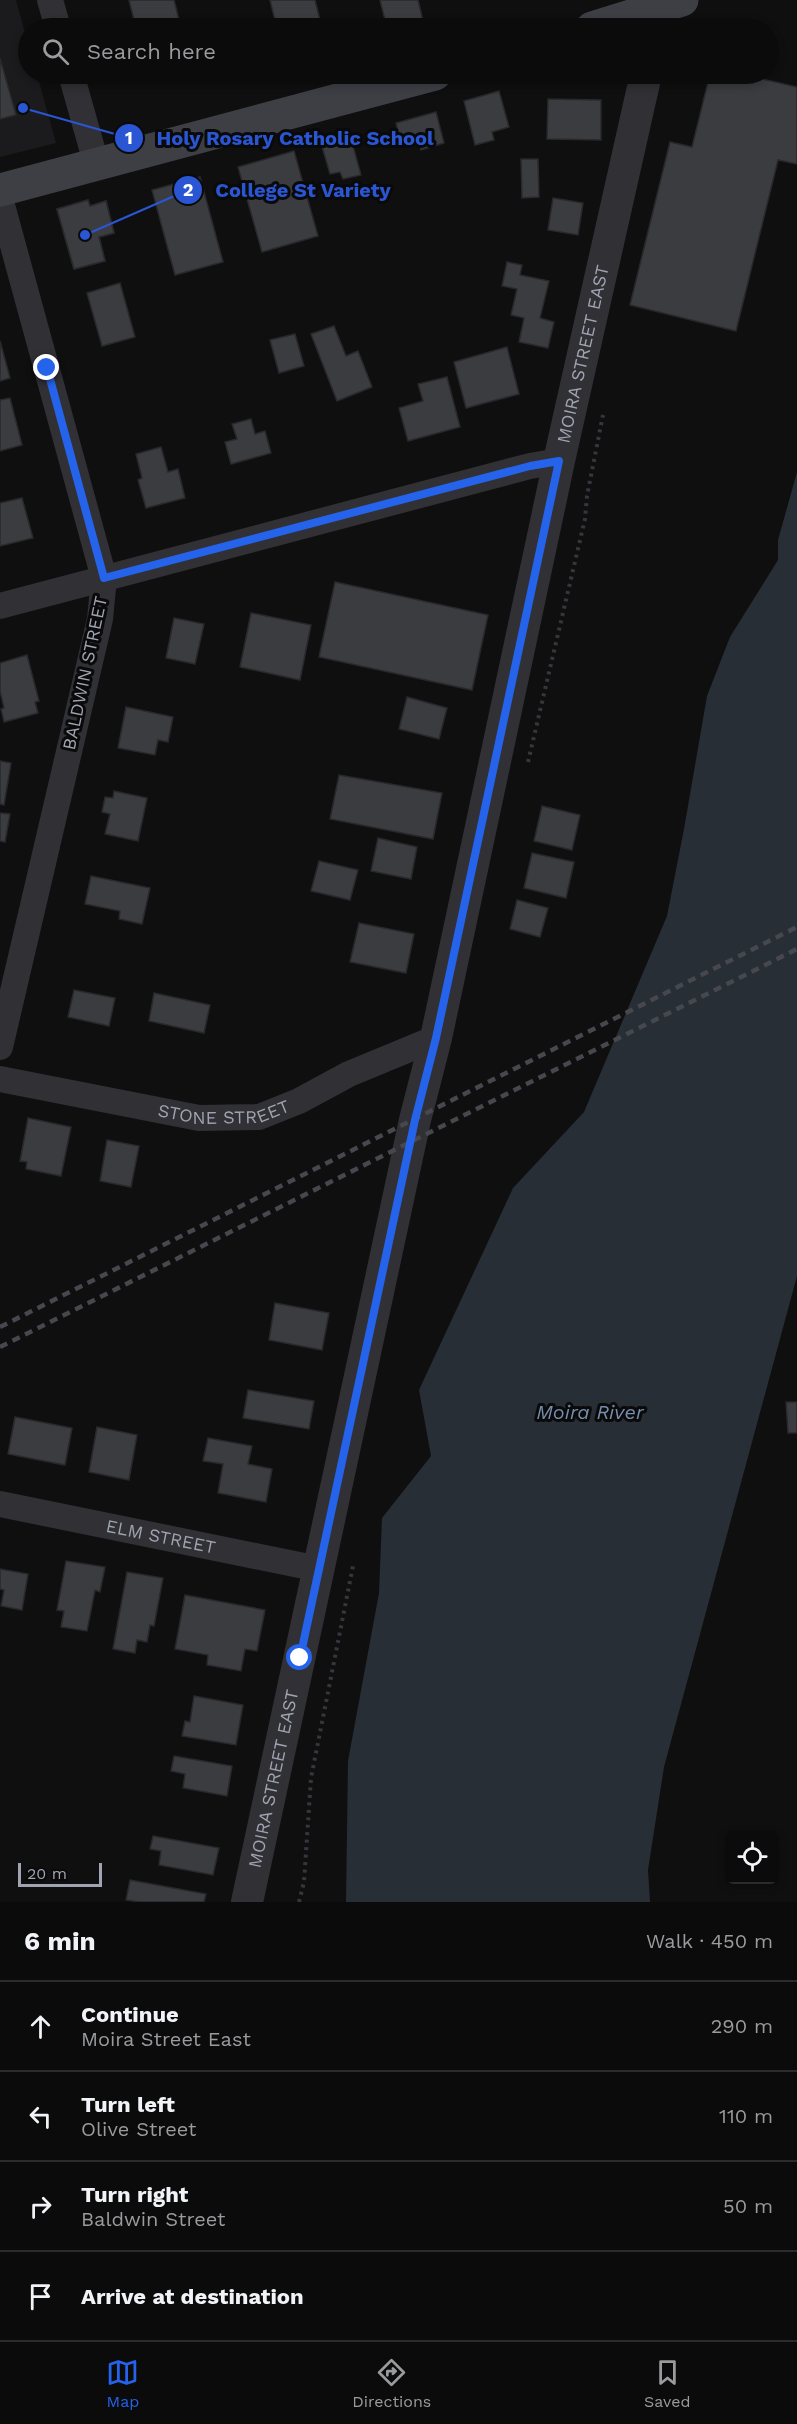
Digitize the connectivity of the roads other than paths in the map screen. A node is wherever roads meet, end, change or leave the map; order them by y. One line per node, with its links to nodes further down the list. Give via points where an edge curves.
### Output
1 (50, 0): 3 (street)
2 (665, 9): 4 (main road)
3 (55, 18)
4 (630, 18)
5 (73, 84): 8 (street)
6 (398, 84): 8 (main road)
7 (644, 84): 11 (street, MOIRA STREET EAST)
8 (97, 166): 9 (main road)
9 (0, 190)
10 (0, 198): 12 (street, BALDWIN STREET)
11 (559, 461): 12 (street); 14 (street, MOIRA STREET EAST)
12 (104, 578): 13 (street); 15 (street, BALDWIN STREET, via 100,619)
13 (0, 606)
14 (436, 1038): 16 (street, STONE STREET, via 259,1117 199,1118); 18 (street, MOIRA STREET EAST)
15 (0, 1047)
16 (0, 1079)
17 (0, 1504): 18 (street, ELM STREET)
18 (319, 1569): 19 (street, MOIRA STREET EAST)
19 (247, 1902)

